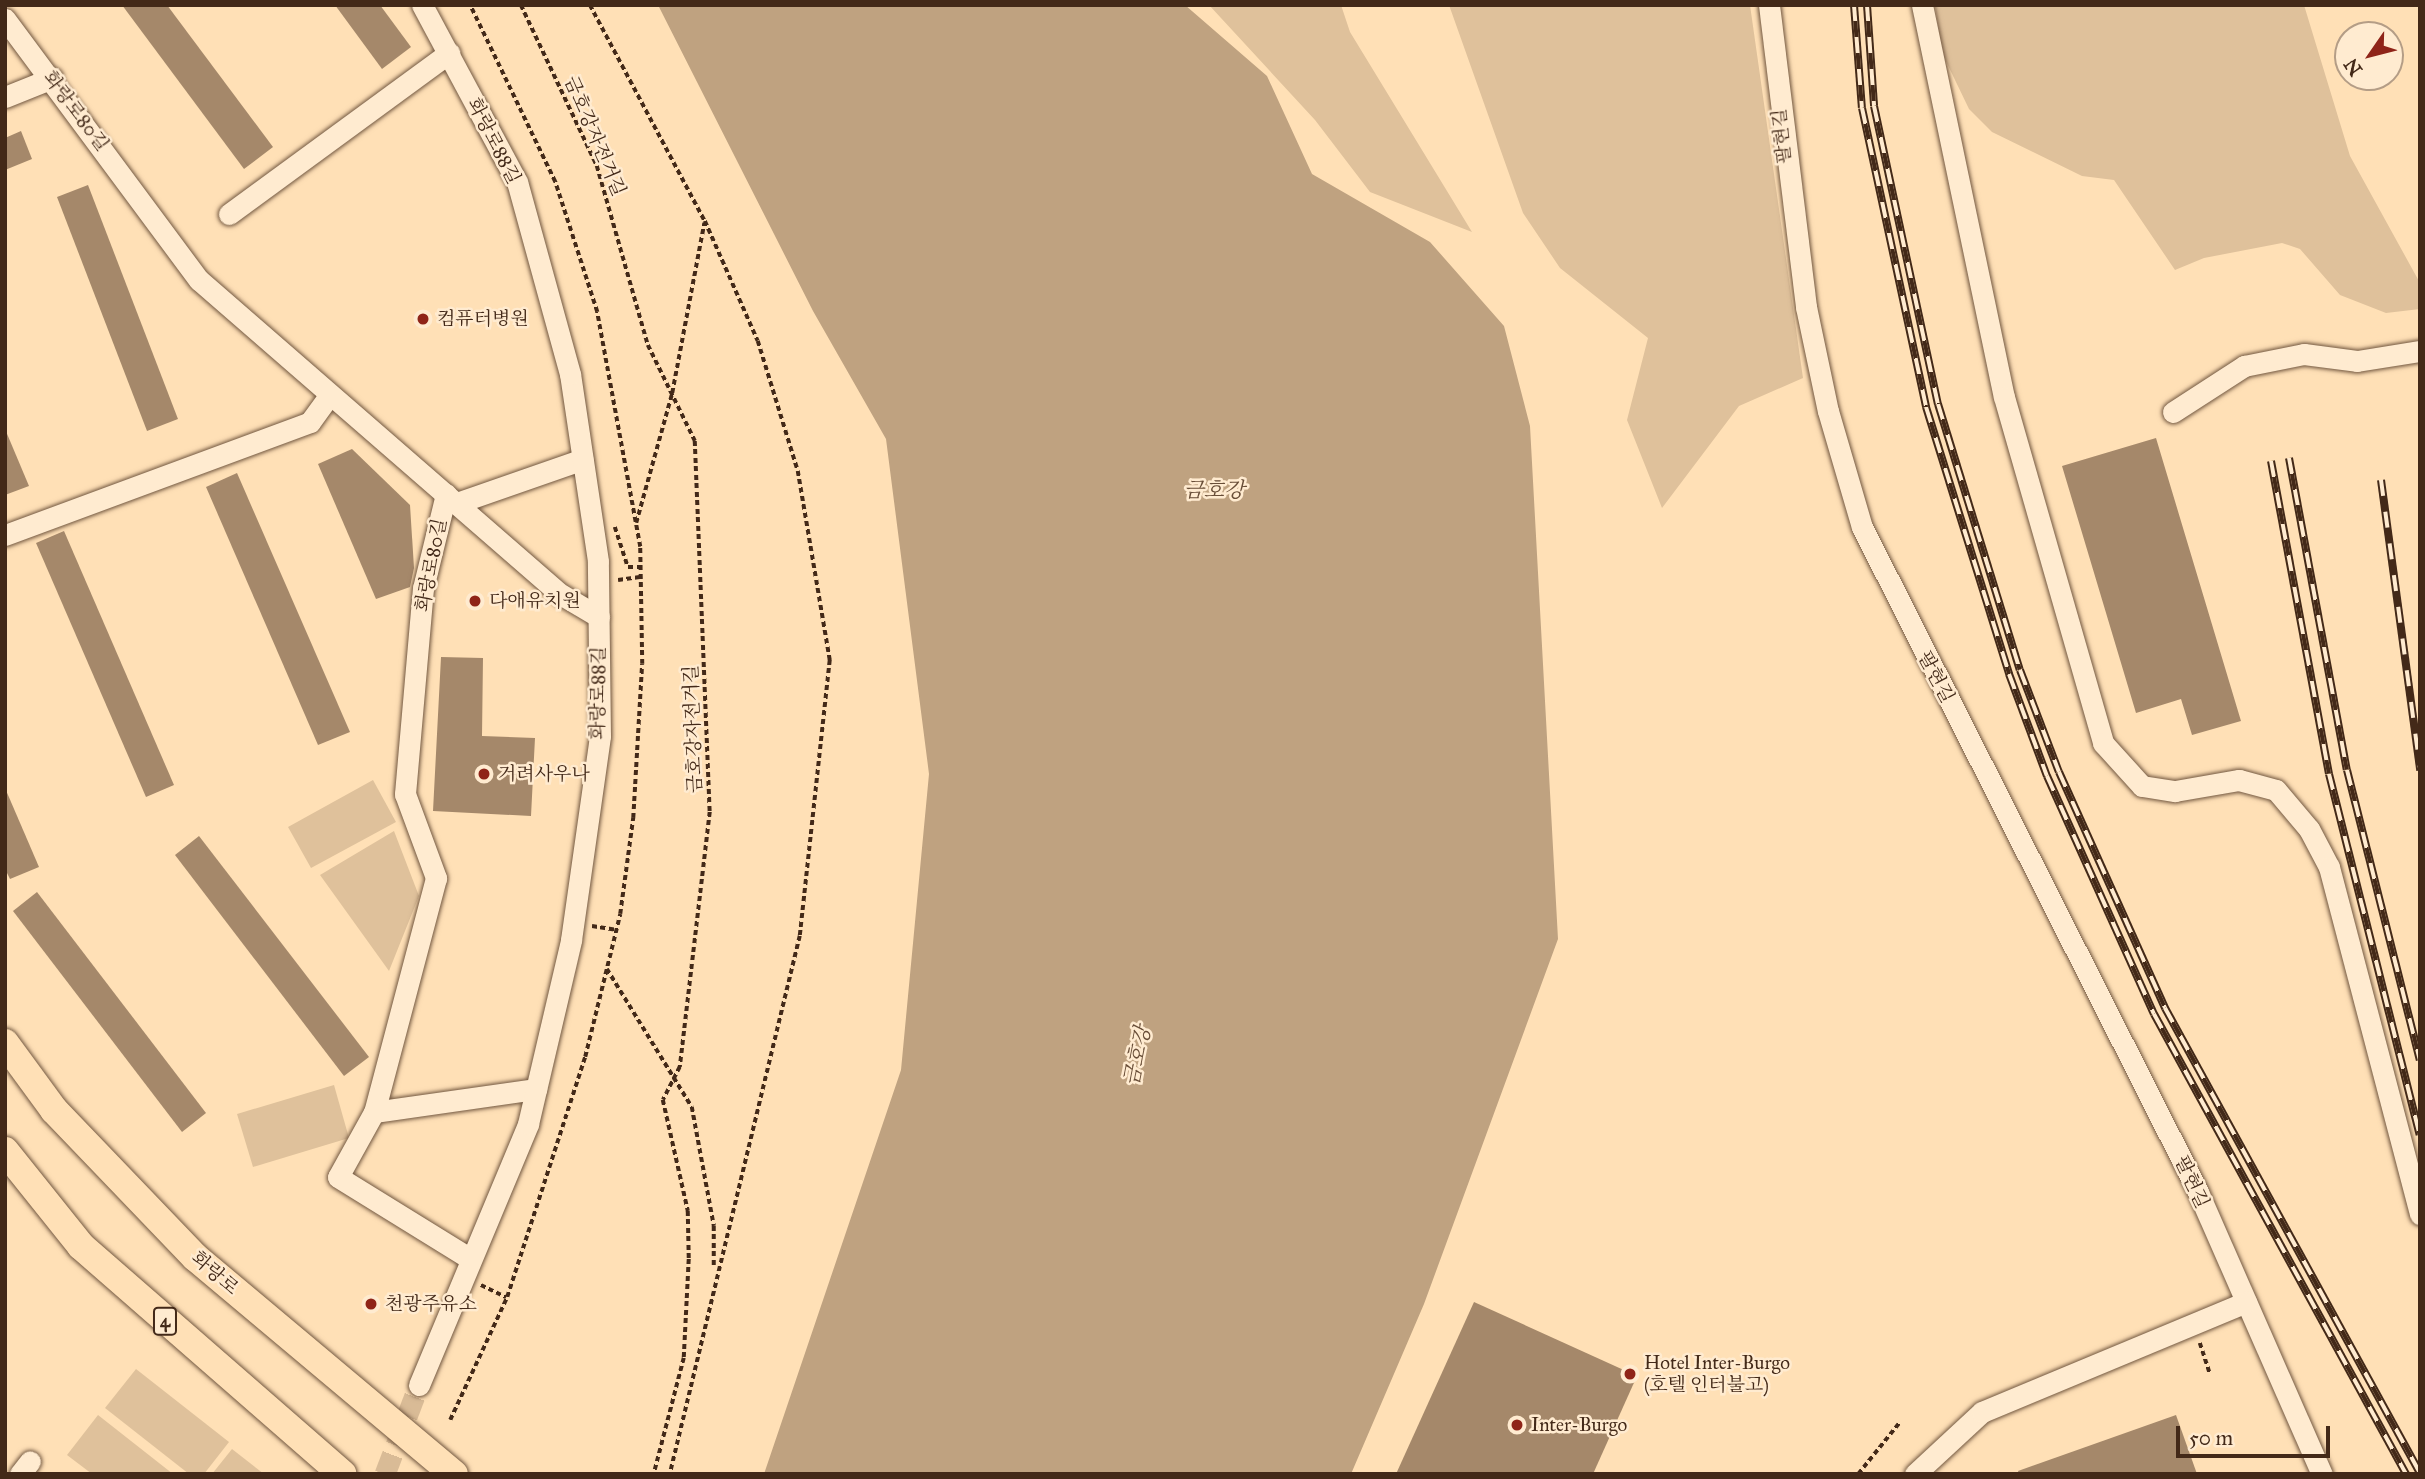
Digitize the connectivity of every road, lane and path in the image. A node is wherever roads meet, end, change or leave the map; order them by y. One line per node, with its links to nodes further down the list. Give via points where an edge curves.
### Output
1 (21, 5): 7 (street, 화랑로80길)
2 (422, 5): 8 (street, 화랑로88길)
3 (521, 5): 14 (path, 금호강자전거길, via 597,166 648,345)
4 (590, 5): 12 (path)
5 (1769, 5): 32 (street, 팔현길, via 1806,307 1828,411 1862,527 2198,1192)
6 (1922, 5): 28 (street, via 2004,397 2103,743 2142,786 2175,790 2239,780 2276,790 2309,829 2329,867)
7 (5, 19): 9 (street, 화랑로80길)
8 (449, 53): 11 (street); 17 (street, 화랑로88길, via 517,182 570,374)
9 (52, 78): 10 (street); 15 (street, 화랑로80길, via 199,280)
10 (5, 97)
11 (229, 214)
12 (705, 221): 14 (path); 30 (path, via 758,341 782,409 820,580 830,660 800,936)
13 (2420, 351): 16 (street, via 2357,361 2304,354 2244,366)
14 (672, 393): 19 (path); 24 (path, 금호강자전거길, via 695,441 710,812 688,1012)
15 (329, 396): 18 (street, 화랑로80길); 20 (street, via 310,422)
16 (2173, 412)
17 (583, 459): 18 (street); 21 (street, 화랑로88길, via 598,561)
18 (451, 499): 21 (street, via 562,595); 26 (street, 화랑로80길, via 423,588 405,794 436,878)
19 (636, 525)
20 (5, 535)
21 (599, 617): 25 (street, 화랑로88길, via 598,750 571,940)
22 (606, 968): 24 (path)
23 (5, 1043): 36 (main road, 화랑로, via 54,1110 195,1257)
24 (673, 1080): 30 (path, via 692,1107 702,1145 714,1226); 37 (path, 금호강자전거길, via 663,1100 688,1212 688,1314 684,1358)
25 (536, 1090): 26 (street); 29 (street, 화랑로88길, via 528,1124)
26 (374, 1112): 29 (street, 화랑로80길, via 338,1177)
27 (5, 1151): 35 (main road, 4, via 81,1246)
28 (2420, 1214)
29 (467, 1268): 31 (path); 33 (street, 화랑로88길)
30 (714, 1273): 38 (path)
31 (506, 1297)
32 (2246, 1302): 40 (street, via 1982,1412); 41 (street, 팔현길)
33 (419, 1385)
34 (1900, 1422): 39 (path)
35 (342, 1474)
36 (454, 1474)
37 (654, 1474)
38 (670, 1474)
39 (1858, 1474)
40 (1915, 1474)
41 (2322, 1474)

